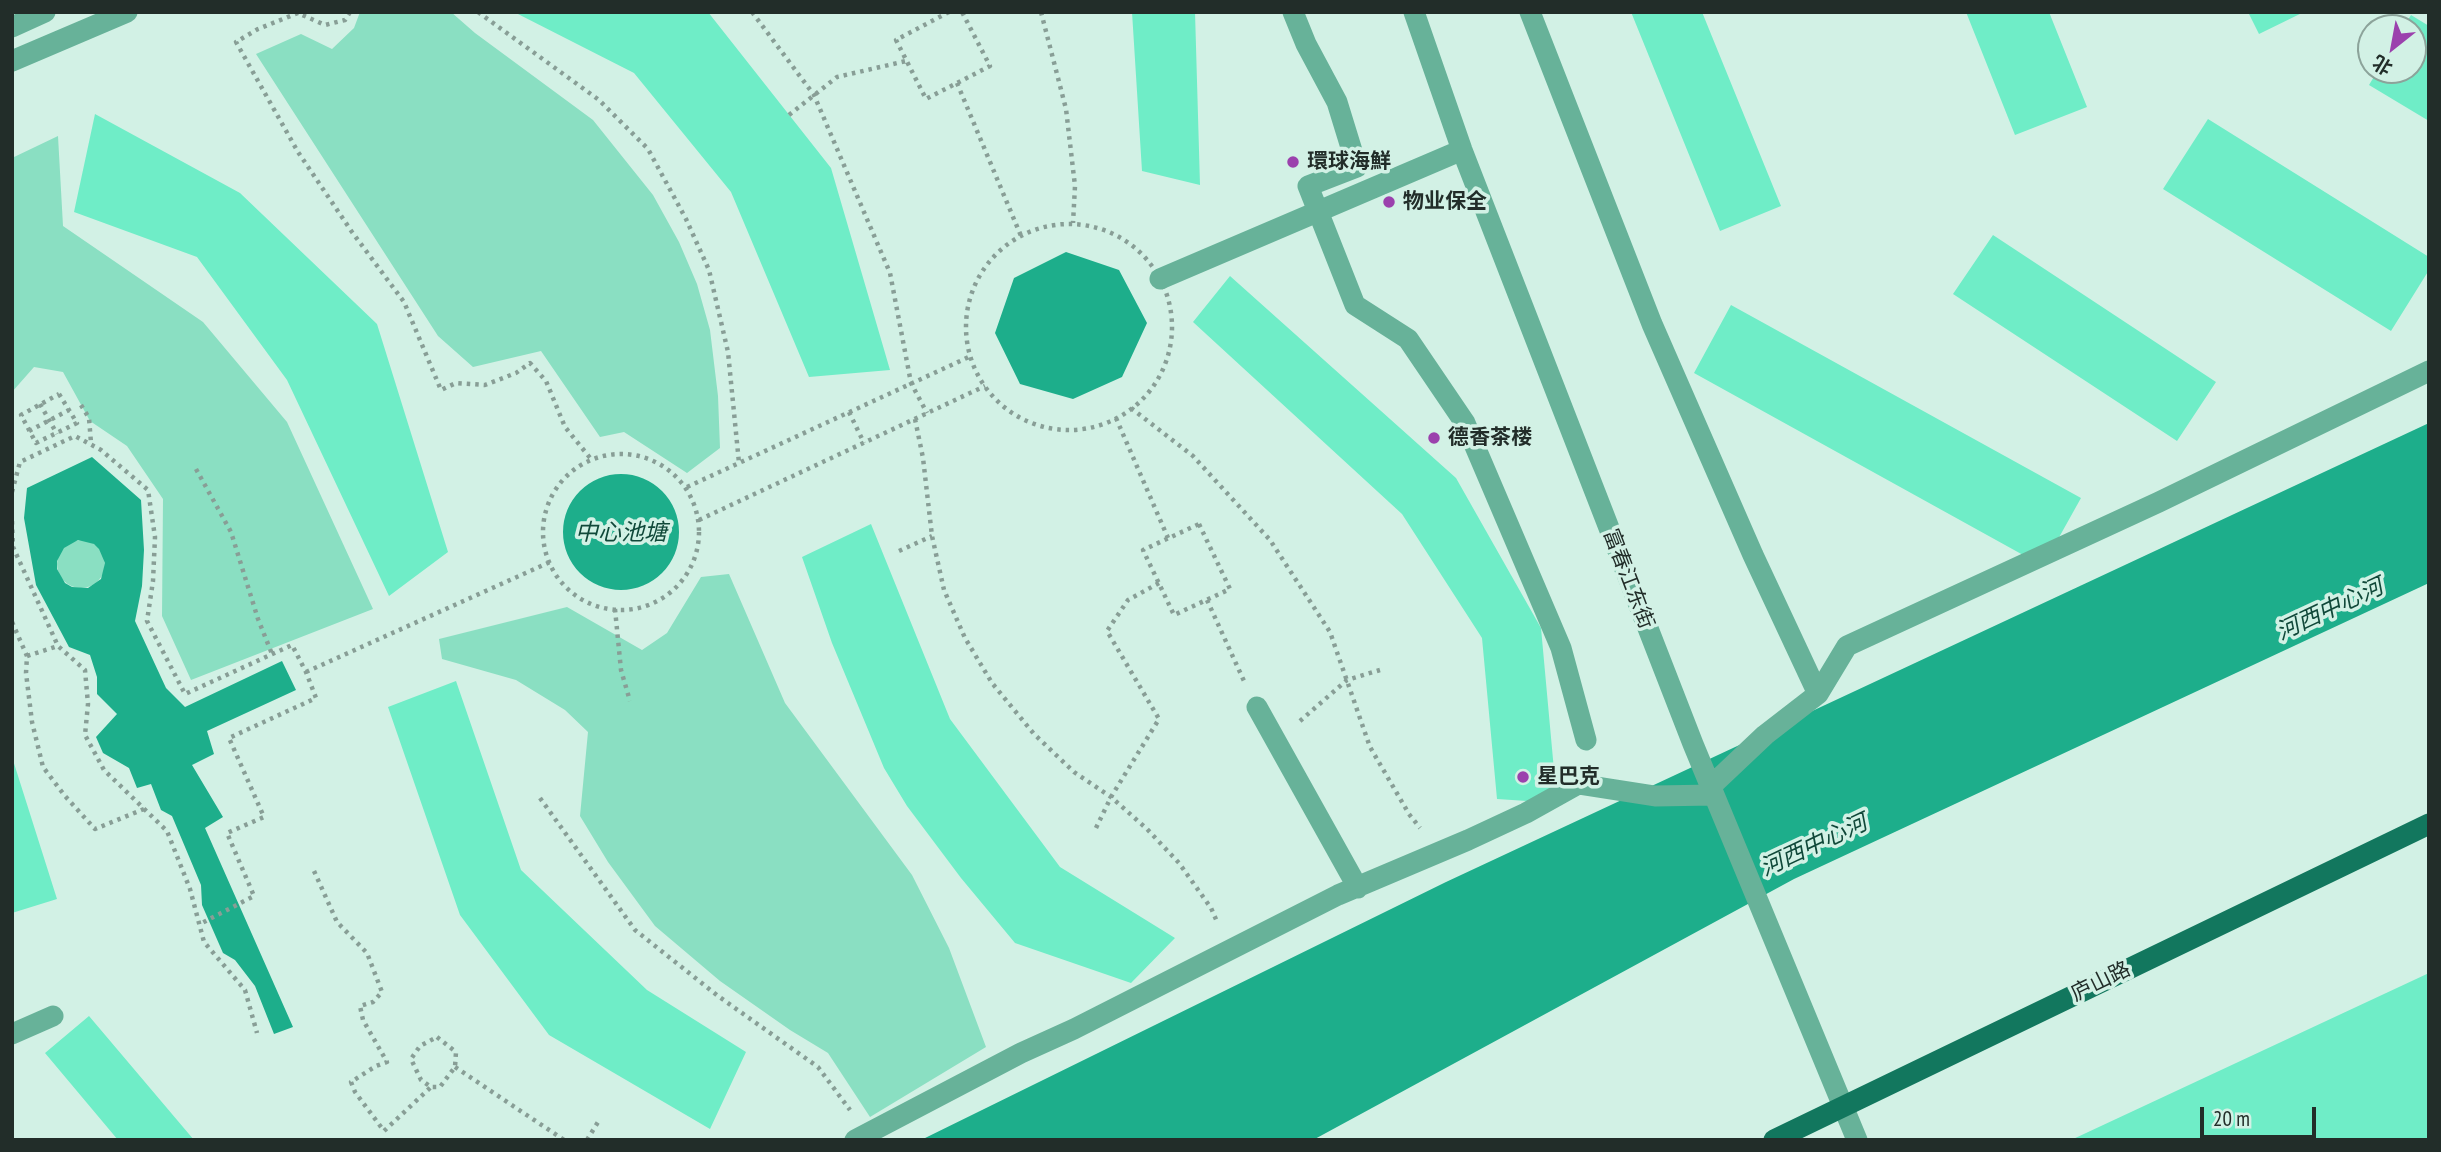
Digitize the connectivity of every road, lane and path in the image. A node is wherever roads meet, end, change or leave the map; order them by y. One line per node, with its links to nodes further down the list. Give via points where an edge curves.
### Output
1 (45, 12): 13 (street)
2 (127, 12): 14 (street)
3 (350, 12): 42 (path, via 345,20 325,25 298,13 236,42 298,152 404,302 441,390 456,383 485,385 530,362 546,381 565,427)
4 (478, 12): 43 (path, via 599,100 648,149 709,270 728,352)
5 (752, 12): 17 (path)
6 (949, 12): 12 (path)
7 (962, 12): 16 (path, via 990,66)
8 (1041, 12): 21 (path, via 1066,109 1075,186)
9 (1293, 12): 20 (street, via 1337,102 1357,167 1308,186)
10 (1414, 12): 19 (street, 富春江东街)
11 (1530, 12): 63 (street, via 1652,324)
12 (941, 14): 15 (path, via 896,40)
13 (12, 27)
14 (12, 61)
15 (906, 61): 16 (path, via 926,99); 17 (path, via 837,77)
16 (957, 83): 22 (path)
17 (814, 95): 18 (path); 26 (path, via 890,273)
18 (789, 115)
19 (1462, 150): 20 (street); 68 (street, 富春江东街)
20 (1320, 211): 23 (street); 66 (street, via 1355,305 1408,338 1465,423 1561,648)
21 (1073, 223): 22 (path, via 1038,228); 23 (path, via 1108,231 1138,251)
22 (1021, 236): 24 (path, via 1006,244 977,281 968,303 966,339)
23 (1160, 279): 30 (path, via 1171,310 1171,342 1161,373 1143,400)
24 (971, 355): 26 (path); 27 (path)
25 (2429, 371): 63 (street, via 1847,646)
26 (912, 383): 32 (path); 33 (path)
27 (985, 386): 33 (path); 34 (path, via 1022,418 1053,429 1086,429)
28 (40, 404): 31 (path, via 59,394); 36 (path, via 21,415); 37 (path)
29 (81, 405): 40 (path, via 89,418)
30 (1131, 408): 34 (path); 62 (path, via 1193,456 1270,540 1330,632)
31 (69, 410): 36 (path); 37 (path, via 77,423)
32 (849, 412): 39 (path); 43 (path)
33 (927, 413): 35 (path)
34 (1116, 418): 50 (path)
35 (915, 419): 39 (path); 49 (path)
36 (29, 431): 38 (path, via 36,443)
37 (57, 434): 38 (path)
38 (40, 442): 41 (path)
39 (864, 443): 47 (path)
40 (91, 444): 41 (path, via 75,436); 58 (path, via 148,490 155,537 147,621 185,694)
41 (38, 454): 46 (path, via 20,462)
42 (591, 459): 45 (path, via 617,453 643,456 668,469); 52 (path, via 568,474 551,495 543,521 544,548)
43 (739, 463): 45 (path)
44 (197, 469): 58 (path, via 232,532)
45 (687, 487): 47 (path)
46 (12, 492)
47 (699, 520): 55 (path, via 699,547 689,572 672,592 649,606)
48 (12, 521): 57 (path, via 13,547)
49 (932, 536): 51 (path); 69 (path, via 944,590 992,683 1074,772)
50 (1168, 538): 53 (path, via 1143,550); 54 (path, via 1199,524 1230,589)
51 (899, 551)
52 (550, 562): 55 (path, via 572,593 596,606); 61 (path)
53 (1159, 583): 54 (path, via 1174,615); 69 (path, via 1128,600 1107,631 1159,719)
54 (1207, 600): 65 (path)
55 (615, 609): 64 (path, via 621,670)
56 (12, 622): 59 (path)
57 (58, 646): 59 (path); 71 (path, via 85,670 89,704 85,735 104,770)
58 (272, 654): 61 (path, via 292,645)
59 (27, 656): 71 (path, via 32,722 43,768 95,829)
60 (1380, 670): 62 (path)
61 (306, 672): 77 (path, via 316,698 229,738 264,817 227,833 254,896)
62 (1347, 680): 67 (path, via 1292,728); 74 (path, via 1370,747 1409,814)
63 (1818, 694): 68 (street, via 1765,735)
64 (630, 701)
65 (1257, 707): 67 (street)
66 (1586, 740)
67 (1286, 760): 76 (street)
68 (1712, 791): 74 (street, via 1655,796 1578,784); 84 (street, 富春江东街)
69 (1111, 797): 73 (path); 78 (path, via 1179,863 1211,908)
70 (540, 798): 86 (path, via 635,930 818,1067)
71 (144, 809): 77 (path, via 167,831)
72 (2429, 824): 84 (main road, 庐山路)
73 (1096, 828)
74 (1441, 853): 76 (street)
75 (314, 872): 83 (path, via 337,922 368,953 382,992 373,1002 359,1006 387,1062 351,1082 355,1091 384,1131)
76 (1358, 888): 78 (street)
77 (200, 924): 80 (path, via 204,942 245,990)
78 (1231, 950): 86 (street)
79 (53, 1016): 81 (street)
80 (257, 1033)
81 (12, 1034)
82 (455, 1067): 83 (path, via 440,1087); 83 (path, via 456,1052 437,1037 420,1046 411,1059 421,1080); 87 (path)
83 (431, 1087)
84 (1843, 1106): 89 (main road, 庐山路); 90 (street, 富春江东街)
85 (598, 1122): 88 (path)
86 (861, 1136)
87 (564, 1140)
88 (587, 1140)
89 (1774, 1140)
90 (1857, 1140)

